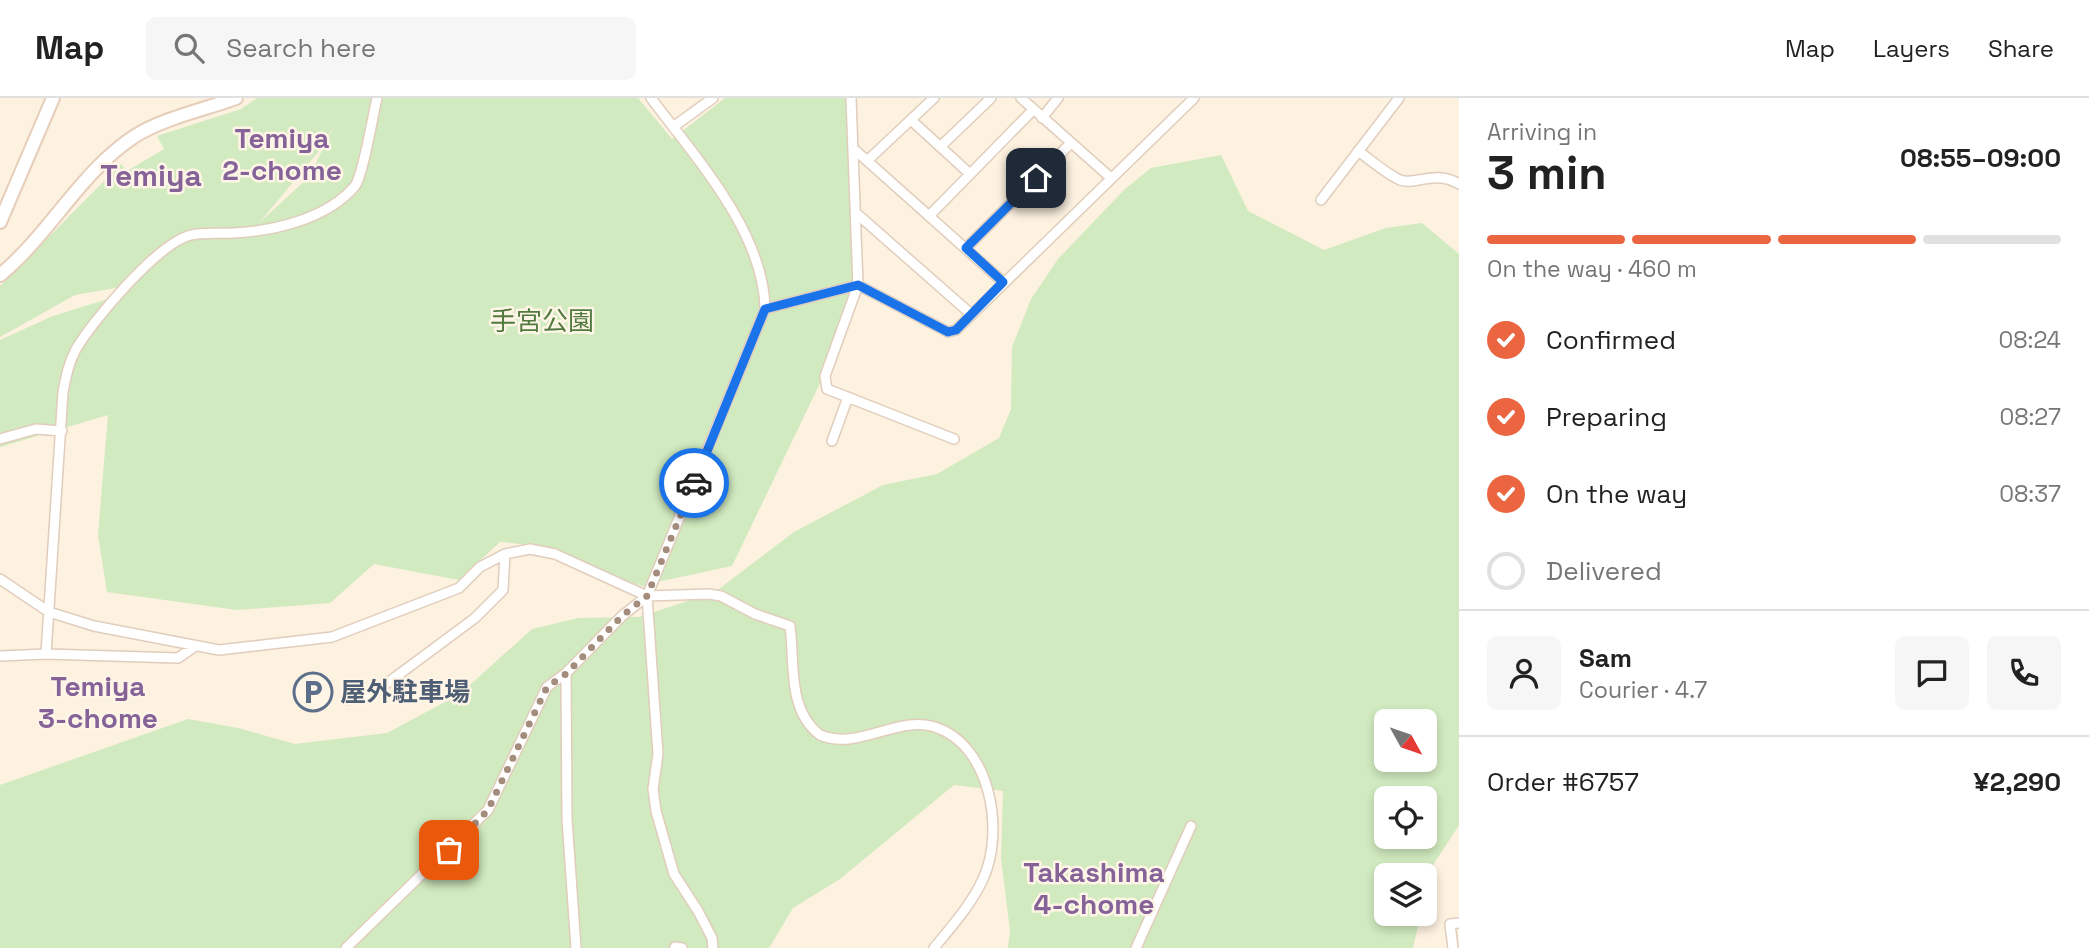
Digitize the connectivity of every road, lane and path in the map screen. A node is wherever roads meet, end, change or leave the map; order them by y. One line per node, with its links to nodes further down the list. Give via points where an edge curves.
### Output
1 (53, 98): 29 (main road)
2 (236, 98): 31 (main road, via 153,127 119,148)
3 (377, 98): 37 (street, via 357,184 342,197 288,224 243,233 192,234 173,242 132,280 77,348 67,369)
4 (652, 98): 17 (street)
5 (713, 98): 17 (street)
6 (860, 98): 13 (street)
7 (934, 98): 16 (street)
8 (991, 98): 19 (street)
9 (1021, 98): 14 (street)
10 (1058, 98): 15 (street)
11 (1194, 98): 24 (street)
12 (1399, 98): 21 (street)
13 (851, 102): 20 (street)
14 (1034, 110): 15 (street); 23 (street)
15 (1042, 118): 18 (street)
16 (911, 120): 19 (street); 22 (street)
17 (673, 127): 34 (street, via 705,169 753,250 762,275)
18 (1071, 143): 24 (street); 30 (street)
19 (940, 147): 23 (street)
20 (855, 150): 22 (street); 27 (street)
21 (1359, 151): 25 (street, via 1401,180 1429,176); 26 (street)
22 (868, 160): 28 (street)
23 (970, 174): 28 (street)
24 (1111, 178): 32 (street)
25 (1459, 184)
26 (1321, 200)
27 (856, 213): 33 (street); 35 (street)
28 (930, 215): 30 (street)
29 (0, 222)
30 (966, 248): 32 (street)
31 (0, 275)
32 (1003, 282): 35 (street)
33 (858, 285): 34 (street); 35 (street, via 948,332); 36 (street, via 825,376 827,389)
34 (765, 309): 43 (street)
35 (971, 314)
36 (848, 397): 39 (street); 40 (street)
37 (62, 430): 38 (street, via 36,429); 44 (street)
38 (0, 439)
39 (954, 439)
40 (832, 440)
41 (505, 554): 43 (street, via 530,549 555,554); 45 (street, via 480,567 459,588 332,636 219,650); 49 (street, via 503,590 475,618 378,690)
42 (0, 579): 44 (street)
43 (647, 596): 48 (street); 56 (street, via 658,754 653,789 656,811 674,874 698,911); 57 (street, via 721,596 790,626 802,716 820,734 865,738 914,725 936,727 971,756 990,791 992,850 970,903)
44 (49, 612): 45 (street); 46 (street)
45 (194, 647): 46 (street, via 178,658)
46 (46, 654): 47 (street)
47 (0, 656)
48 (566, 674): 53 (street, via 547,687 488,810); 54 (street, via 567,818)
49 (346, 700)
50 (1191, 826): 58 (street)
51 (1459, 923): 59 (street, via 1450,924)
52 (675, 947): 55 (street)
53 (346, 948)
54 (576, 948)
55 (682, 948)
56 (713, 948)
57 (933, 948)
58 (1136, 948)
59 (1453, 948)

